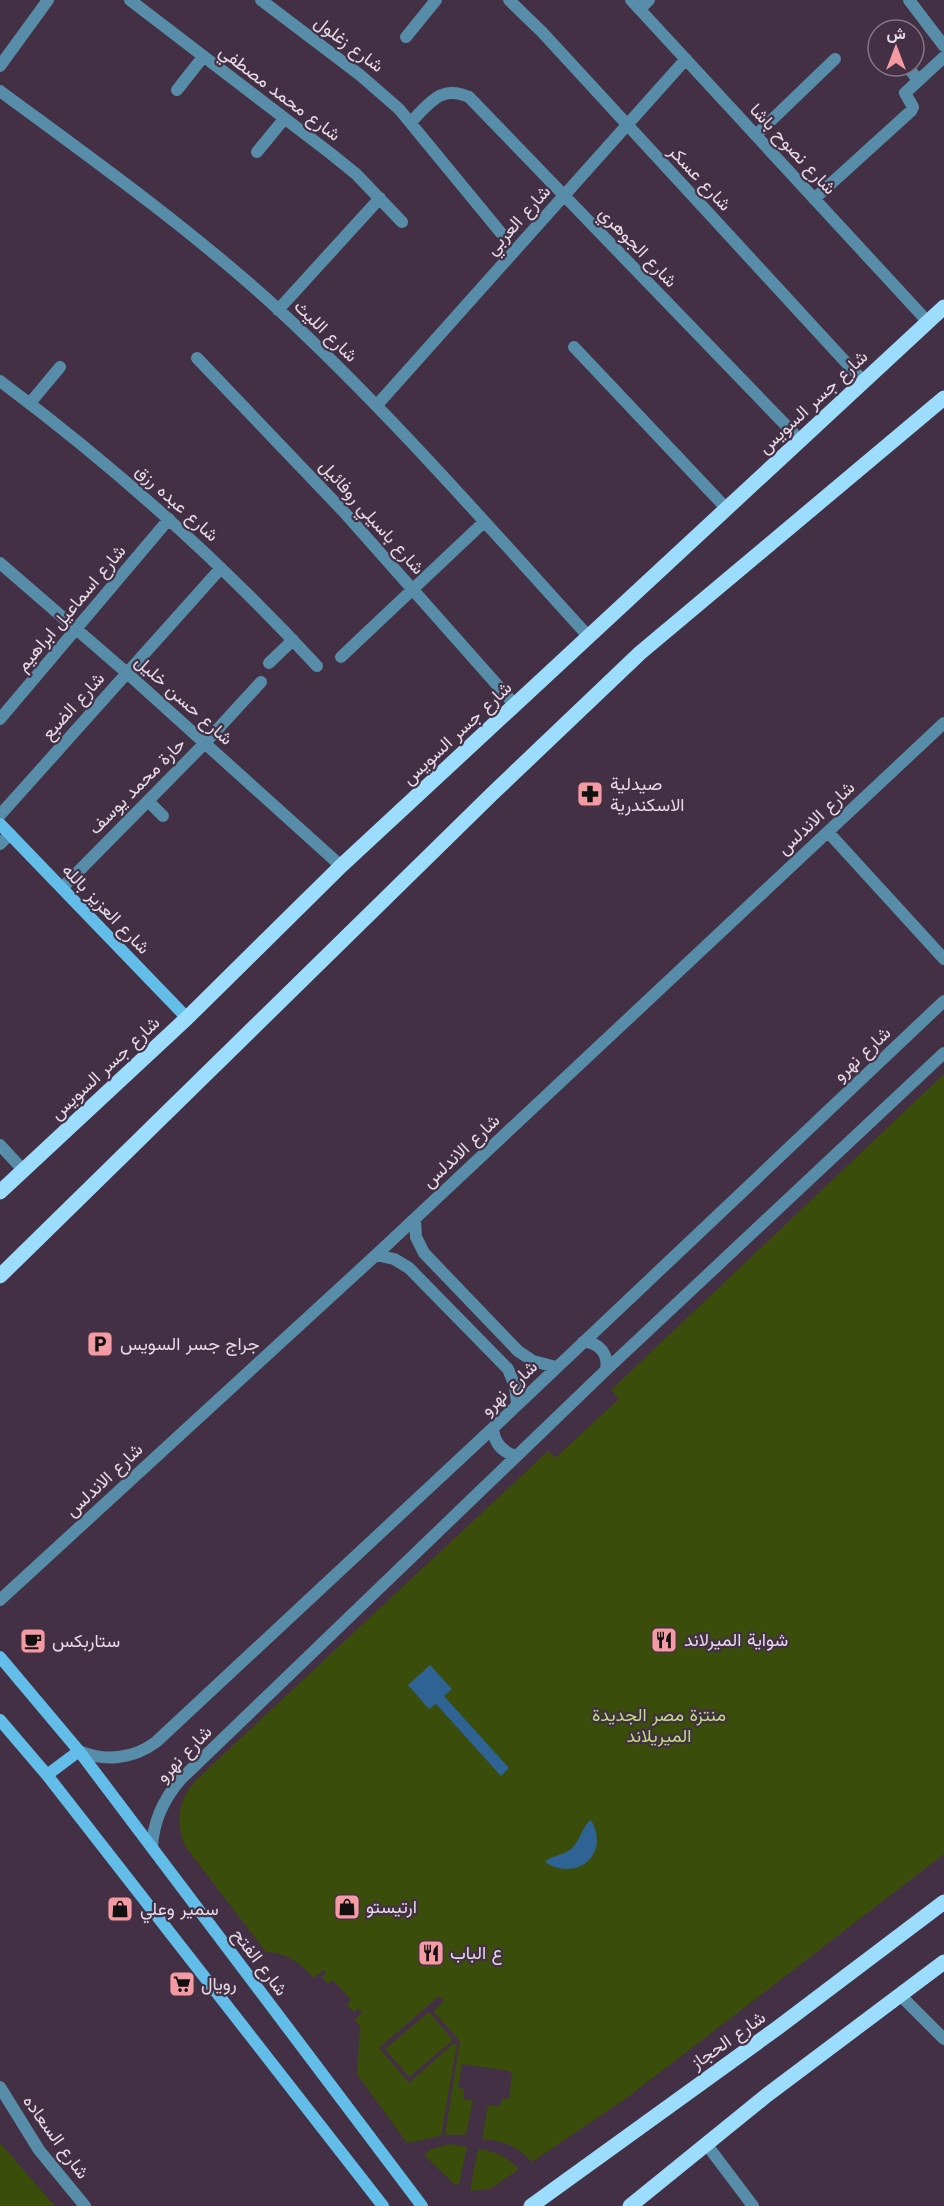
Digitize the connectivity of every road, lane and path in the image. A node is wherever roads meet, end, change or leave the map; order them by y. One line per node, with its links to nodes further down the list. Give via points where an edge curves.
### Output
1 (48, 0): 15 (street)
2 (129, 0): 11 (street, شارع محمد مصطفي)
3 (261, 0): 20 (street, شارع زغلول, via 374,86)
4 (435, 0): 9 (street)
5 (509, 0): 21 (street, شارع عسكر)
6 (649, 0): 8 (street)
7 (909, 0): 10 (street)
8 (636, 5): 13 (street, شارع نصوح باشا)
9 (405, 37)
10 (944, 46)
11 (203, 57): 17 (street); 19 (street, شارع محمد مصطفي)
12 (944, 57): 16 (street)
13 (686, 59): 21 (street, شارع العربي); 22 (street, شارع نصوح باشا)
14 (835, 59): 22 (street)
15 (0, 66)
16 (918, 80): 26 (street, via 905,94 911,111)
17 (177, 90)
18 (0, 91): 30 (street, شارع الليث, via 184,230)
19 (284, 119): 23 (street); 25 (street, شارع محمد مصطفي, via 356,174)
20 (411, 122): 24 (street, شارع الجوهري, via 435,98 461,94); 28 (street, شارع زغلول)
21 (627, 125): 24 (street, شارع العربي); 36 (street, شارع عسكر)
22 (756, 135): 26 (street, شارع نصوح باشا)
23 (257, 152)
24 (563, 196): 39 (street, شارع العربي); 40 (street, شارع الجوهري)
25 (380, 198): 27 (street, شارع محمد مصطفي); 30 (street)
26 (814, 199): 31 (street, شارع نصوح باشا)
27 (402, 222)
28 (501, 233)
29 (944, 307): 31 (main road, شارع جسر السويس)
30 (278, 310): 39 (street, شارع الليث)
31 (928, 322): 36 (main road, شارع جسر السويس)
32 (574, 347): 41 (street)
33 (197, 358): 46 (street, شارع باسيلي روفائيل)
34 (60, 367): 38 (street)
35 (0, 381): 38 (street, شارع عبده رزق)
36 (864, 382): 40 (main road, شارع جسر السويس)
37 (944, 398): 77 (main road, via 640,653)
38 (30, 403): 42 (street, شارع عبده رزق)
39 (377, 405): 43 (street, شارع الليث)
40 (801, 441): 41 (main road, شارع جسر السويس)
41 (727, 509): 48 (main road, شارع جسر السويس)
42 (169, 519): 45 (street, شارع عبده رزق); 47 (street, شارع اسماعيل ابراهيم)
43 (484, 522): 46 (street); 48 (street, شارع الليث)
44 (0, 563): 47 (street, شارع حسن خليل)
45 (221, 568): 49 (street, شارع عبده رزق); 53 (street, شارع الضبع)
46 (413, 589): 50 (street); 55 (street, شارع باسيلي روفائيل)
47 (78, 629): 53 (street, شارع حسن خليل); 56 (street, شارع اسماعيل ابراهيم)
48 (589, 637): 55 (main road, شارع جسر السويس)
49 (293, 640): 51 (street); 52 (street, شارع عبده رزق)
50 (341, 657)
51 (269, 663)
52 (317, 666)
53 (127, 673): 58 (street, شارع حسن خليل); 60 (street, شارع الضبع)
54 (261, 682): 58 (street, حارة محمد يوسف)
55 (515, 705): 66 (main road, شارع جسر السويس)
56 (0, 719)
57 (944, 723): 63 (street, شارع الاندلس)
58 (205, 743): 59 (street, حارة محمد يوسف); 66 (street, شارع حسن خليل)
59 (148, 801): 61 (street); 67 (street, حارة محمد يوسف)
60 (0, 815)
61 (163, 816)
62 (0, 824): 64 (main road, شارع العزيز بالله)
63 (828, 832): 68 (street); 75 (street, شارع الاندلس)
64 (10, 834): 65 (street); 67 (main road, شارع العزيز بالله)
65 (0, 844)
66 (341, 866): 70 (main road, شارع جسر السويس)
67 (62, 888): 70 (main road, شارع العزيز بالله)
68 (944, 959)
69 (944, 1001): 78 (street, شارع نهرو)
70 (187, 1018): 73 (main road, شارع جسر السويس)
71 (944, 1053): 80 (street, شارع نهرو)
72 (0, 1145): 73 (street)
73 (24, 1172): 74 (main road, شارع جسر السويس)
74 (0, 1192)
75 (415, 1219): 76 (street, شارع الاندلس); 79 (street, via 416,1237 424,1253 513,1347 533,1361)
76 (376, 1256): 81 (street, via 410,1268 500,1360 513,1380); 84 (street, شارع الاندلس)
77 (0, 1276)
78 (583, 1342): 79 (street, شارع نهرو); 80 (street, via 602,1350 607,1359)
79 (556, 1367): 81 (street, شارع نهرو)
80 (606, 1370): 83 (street, شارع نهرو)
81 (517, 1404): 82 (street, شارع نهرو)
82 (493, 1428): 83 (street, via 499,1446); 87 (street, شارع نهرو, via 156,1742 122,1756 100,1757)
83 (516, 1456): 89 (street, شارع نهرو, via 180,1780 160,1812)
84 (0, 1600)
85 (0, 1657): 87 (main road, شارع الفتح)
86 (0, 1720): 88 (main road)
87 (79, 1751): 88 (main road); 89 (main road, شارع الفتح)
88 (47, 1775): 98 (main road)
89 (152, 1848): 96 (main road, شارع الفتح)
90 (944, 1902): 99 (main road, شارع الحجاز, via 776,2030)
91 (944, 1962): 92 (main road)
92 (901, 1996): 93 (street); 95 (main road, via 767,2095)
93 (944, 2039)
94 (0, 2087): 97 (street, شارع السعاده, via 39,2150)
95 (707, 2145): 100 (main road); 101 (street)
96 (420, 2205)
97 (85, 2206)
98 (383, 2206)
99 (531, 2206)
100 (630, 2206)
101 (753, 2206)

